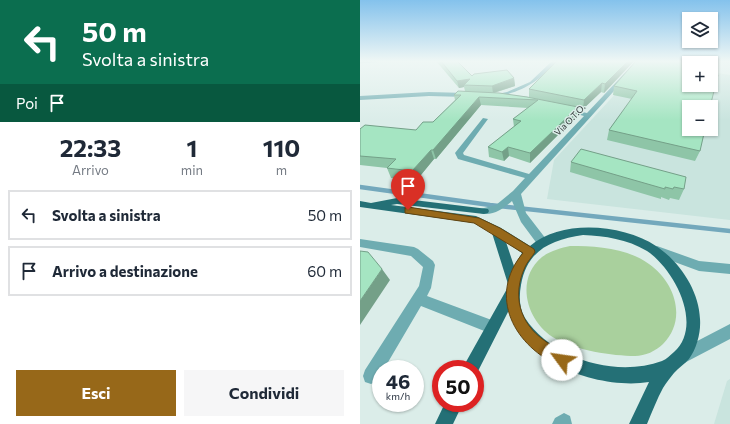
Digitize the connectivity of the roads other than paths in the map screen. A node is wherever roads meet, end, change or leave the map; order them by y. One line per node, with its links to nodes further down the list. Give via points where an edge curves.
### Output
1 (535, 81): 3 (street, via 508,93)
2 (620, 81): 7 (street, Via O.T.O.)
3 (482, 96): 4 (street, via 429,94); 5 (street)
4 (360, 98)
5 (510, 99)
6 (560, 108): 7 (street)
7 (589, 114): 9 (street, Via O.T.O.)
8 (485, 119): 9 (street, via 459,153 461,157)
9 (530, 177): 10 (street, Via O.T.O.)
10 (516, 193): 13 (street, Via O.T.O., via 499,207); 15 (street, via 520,214)
11 (360, 204): 12 (main road)
12 (371, 206): 13 (main road, via 397,201); 14 (main road, via 476,220)
13 (484, 211)
14 (497, 231): 18 (main road); 20 (main road)
15 (542, 242): 17 (main road, via 569,233 606,232); 18 (main road)
16 (360, 243): 21 (street, via 414,252 429,266 425,288)
17 (652, 249): 19 (street, via 699,266); 25 (main road, via 670,264 686,286 692,302 693,331 689,346)
18 (530, 252): 20 (main road, via 521,263)
19 (730, 269)
20 (512, 287): 22 (main road); 25 (main road, via 517,318 538,345 553,356 590,370 632,376 649,374)
21 (418, 299): 22 (street); 26 (street)
22 (492, 327): 24 (main road)
23 (730, 331): 25 (street)
24 (475, 360)
25 (673, 363): 29 (main road, via 657,383)
26 (371, 376)
27 (450, 412): 28 (main road)
28 (444, 424)
29 (638, 424)

